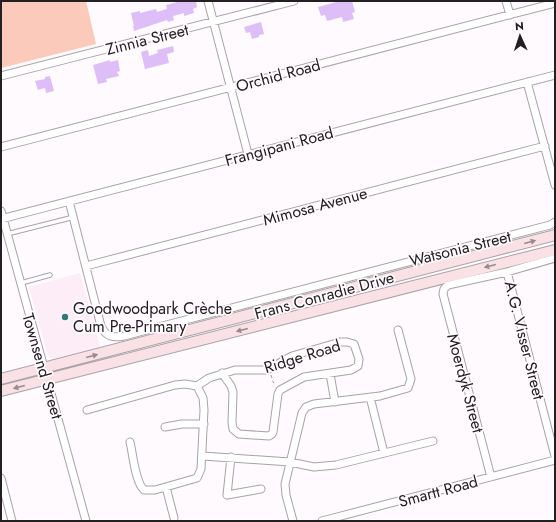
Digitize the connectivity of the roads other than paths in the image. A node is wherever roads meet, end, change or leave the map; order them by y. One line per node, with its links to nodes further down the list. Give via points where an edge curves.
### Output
1 (208, 1): 6 (street)
2 (294, 1): 6 (street, Zinnia Street)
3 (506, 1): 5 (street)
4 (555, 3): 5 (street, Orchid Road)
5 (510, 15): 10 (street, Orchid Road)
6 (214, 22): 8 (street, Zinnia Street); 10 (street)
7 (555, 75): 9 (street, Frangipani Road)
8 (1, 76)
9 (527, 82): 11 (street); 13 (street, Frangipani Road)
10 (231, 87): 12 (street, Orchid Road); 13 (street)
11 (545, 146): 14 (street); 23 (street, Mimosa Avenue)
12 (1, 147)
13 (248, 154): 15 (street, Frangipani Road)
14 (555, 185)
15 (69, 201): 16 (street, Frangipani Road); 17 (street)
16 (2, 216): 19 (street, Townsend Street)
17 (74, 217): 19 (lane); 23 (street)
18 (555, 222): 23 (street, Watsonia Street, via 114,337 105,334 101,326)
19 (7, 234): 26 (street, Townsend Street)
20 (555, 235): 28 (main road, Frans Conradie Drive, one-way to 20)
21 (555, 250): 31 (main road, Frans Conradie Drive, one-way to 31)
22 (555, 258): 24 (street)
23 (86, 266)
24 (507, 272): 44 (street, A.G. Visser Street); 48 (street, Moerdyk Street, via 448,285 443,294)
25 (50, 275): 26 (lane)
26 (21, 283): 28 (street, Townsend Street)
27 (398, 330): 35 (street, via 411,383 408,388)
28 (44, 368): 31 (street, Townsend Street); 32 (main road, Frans Conradie Drive)
29 (222, 373): 30 (street, Ridge Road, via 242,369 268,369 292,356 340,342 354,344 359,359 358,366 354,370); 30 (street, Ridge Road, via 233,392 233,429 239,434 264,436 272,434 280,390 304,377); 33 (street, Ridge Road)
30 (330, 374): 36 (street, Ridge Road)
31 (48, 379): 34 (main road, Frans Conradie Drive, one-way to 34); 54 (street, Townsend Street)
32 (1, 380)
33 (197, 386): 37 (street, via 175,385); 38 (street, via 203,398)
34 (1, 391)
35 (370, 397): 36 (street); 42 (street)
36 (334, 402): 47 (street, via 312,405 304,410 300,417)
37 (87, 410)
38 (204, 424): 39 (street); 43 (street)
39 (165, 427)
40 (433, 441): 42 (street)
41 (130, 442): 50 (street, via 141,487 151,491)
42 (384, 453): 47 (street, via 336,465 316,467)
43 (203, 456): 45 (street); 50 (street, via 202,469 197,478)
44 (555, 456)
45 (231, 457): 47 (street); 51 (street, via 227,495)
46 (555, 460): 48 (street, Smartt Road)
47 (290, 462): 55 (street, via 285,489)
48 (491, 477): 56 (street, Smartt Road)
49 (1, 478): 53 (street)
50 (166, 487): 52 (street)
51 (261, 489)
52 (174, 518)
53 (12, 521)
54 (86, 521)
55 (293, 521)
56 (322, 521)

